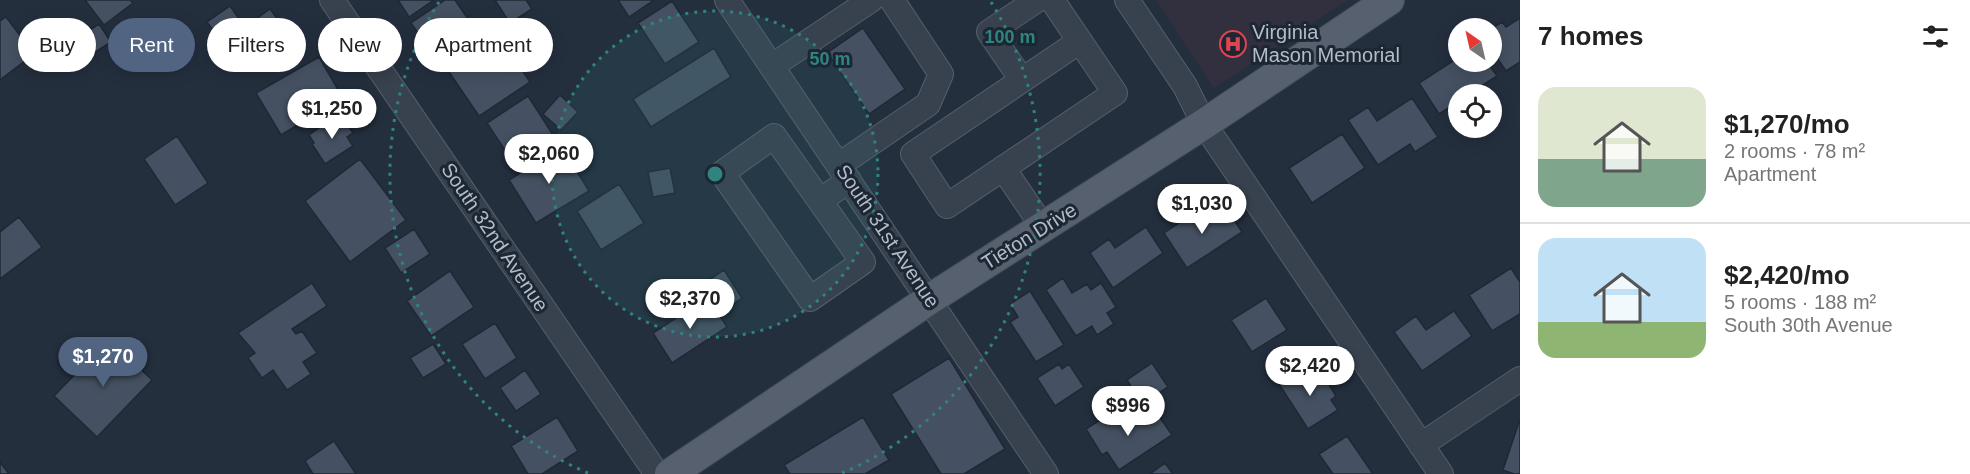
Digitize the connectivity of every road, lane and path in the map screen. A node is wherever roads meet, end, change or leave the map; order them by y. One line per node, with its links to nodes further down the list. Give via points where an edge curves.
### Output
1 (332, 0): 20 (street, South 32nd Avenue)
2 (727, 0): 10 (street, South 31st Avenue)
3 (871, 0): 10 (street)
4 (892, 0): 14 (street, via 941,74 928,104)
5 (1037, 0): 11 (street, via 990,32)
6 (1052, 0): 9 (street)
7 (1127, 0): 12 (street, via 1185,86)
8 (1389, 0): 12 (main road, Tieton Drive)
9 (1080, 41): 11 (street); 13 (street, via 1115,93)
10 (772, 66): 14 (street, South 31st Avenue)
11 (1022, 80): 13 (street, via 912,154 948,206)
12 (1204, 124): 16 (main road, Tieton Drive); 19 (street)
13 (1004, 168): 16 (street)
14 (844, 173): 15 (street); 17 (street, South 31st Avenue)
15 (820, 201): 15 (street, via 863,262 810,299 722,173 774,136)
16 (1043, 227): 17 (main road, Tieton Drive)
17 (930, 299): 21 (main road, Tieton Drive); 22 (street, South 31st Avenue)
18 (1520, 379): 19 (street)
19 (1421, 445): 23 (street)
20 (657, 474)
21 (670, 474)
22 (1046, 474)
23 (1441, 474)

